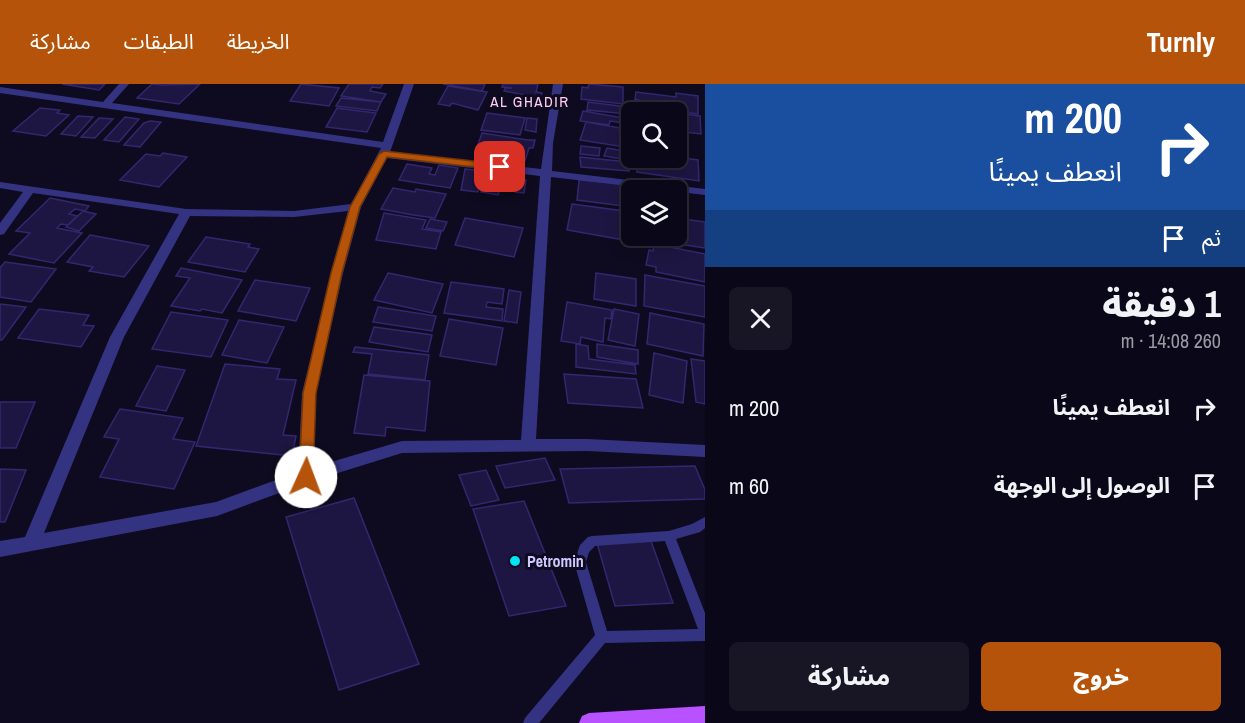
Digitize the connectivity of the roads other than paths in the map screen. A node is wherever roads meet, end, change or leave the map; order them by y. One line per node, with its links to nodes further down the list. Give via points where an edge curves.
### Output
1 (124, 84): 5 (street)
2 (409, 84): 6 (street)
3 (558, 84): 7 (street)
4 (0, 90): 5 (street)
5 (107, 103): 6 (street)
6 (384, 150): 7 (street); 11 (street)
7 (546, 172): 10 (street); 14 (street)
8 (0, 185): 9 (street)
9 (30, 190): 12 (street); 13 (street)
10 (705, 192)
11 (355, 207): 12 (street, via 294,214); 16 (street, via 309,393)
12 (186, 212): 19 (street, via 117,337)
13 (0, 231)
14 (528, 446): 15 (street); 16 (street, via 402,447)
15 (705, 451)
16 (306, 477): 19 (street, via 217,509)
17 (705, 522): 18 (lane)
18 (669, 536): 21 (lane); 22 (lane, via 592,541 584,549 580,562)
19 (31, 543): 20 (street)
20 (0, 549)
21 (705, 633): 22 (lane)
22 (602, 637): 24 (lane)
23 (705, 716): 25 (main road)
24 (530, 723)
25 (589, 723)

